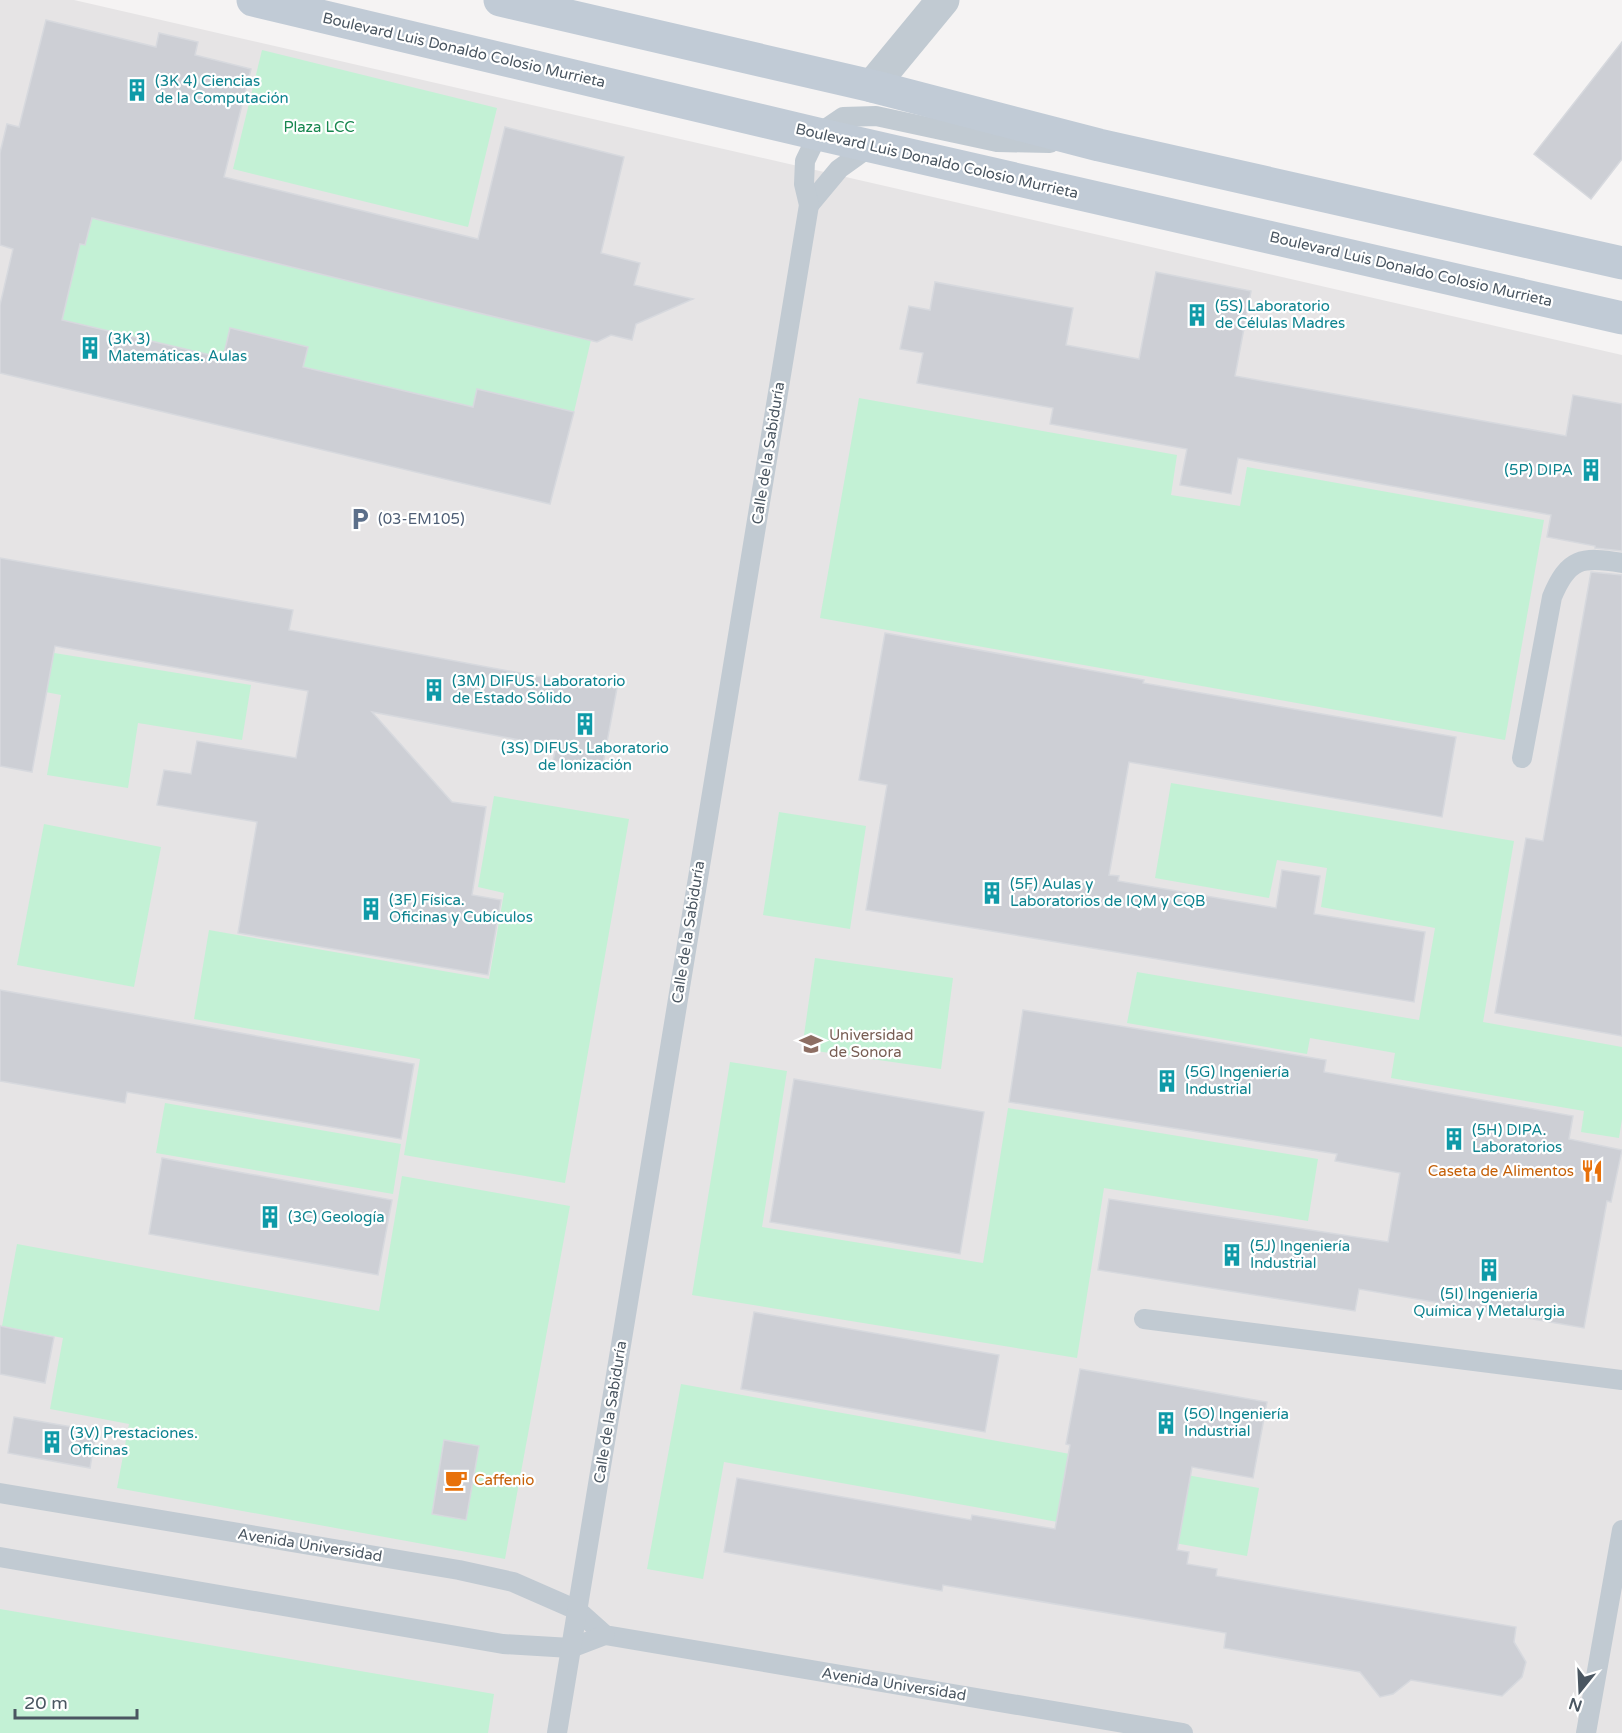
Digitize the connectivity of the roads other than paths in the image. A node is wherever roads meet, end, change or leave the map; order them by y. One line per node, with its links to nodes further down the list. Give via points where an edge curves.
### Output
1 (253, 0): 5 (main road, Boulevard Luis Donaldo Colosio Murrieta)
2 (500, 0): 4 (main road)
3 (943, 0): 4 (street)
4 (872, 86): 6 (main road)
5 (818, 134): 6 (lane, via 843,117 876,116 998,142); 7 (main road, Boulevard Luis Donaldo Colosio Murrieta); 8 (lane, Calle de la Sabiduría, via 805,161 804,184)
6 (1099, 145): 9 (main road)
7 (871, 146): 8 (lane, via 839,169); 10 (main road, Boulevard Luis Donaldo Colosio Murrieta)
8 (809, 205): 18 (lane, Calle de la Sabiduría)
9 (1622, 262)
10 (1622, 318)
11 (1622, 563): 12 (lane, via 1590,560 1570,565 1559,580 1552,597)
12 (1522, 758)
13 (1144, 1319): 14 (lane)
14 (1622, 1380)
15 (0, 1493): 18 (lane, Avenida Universidad, via 459,1570 513,1582)
16 (1622, 1530): 23 (lane)
17 (0, 1557): 20 (lane, via 503,1644)
18 (577, 1610): 19 (lane, Avenida Universidad); 20 (lane, Calle de la Sabiduría)
19 (605, 1635): 20 (lane); 22 (lane, Avenida Universidad)
20 (571, 1648): 21 (lane, Calle de la Sabiduría)
21 (557, 1733)
22 (1183, 1733)
23 (1586, 1733)

